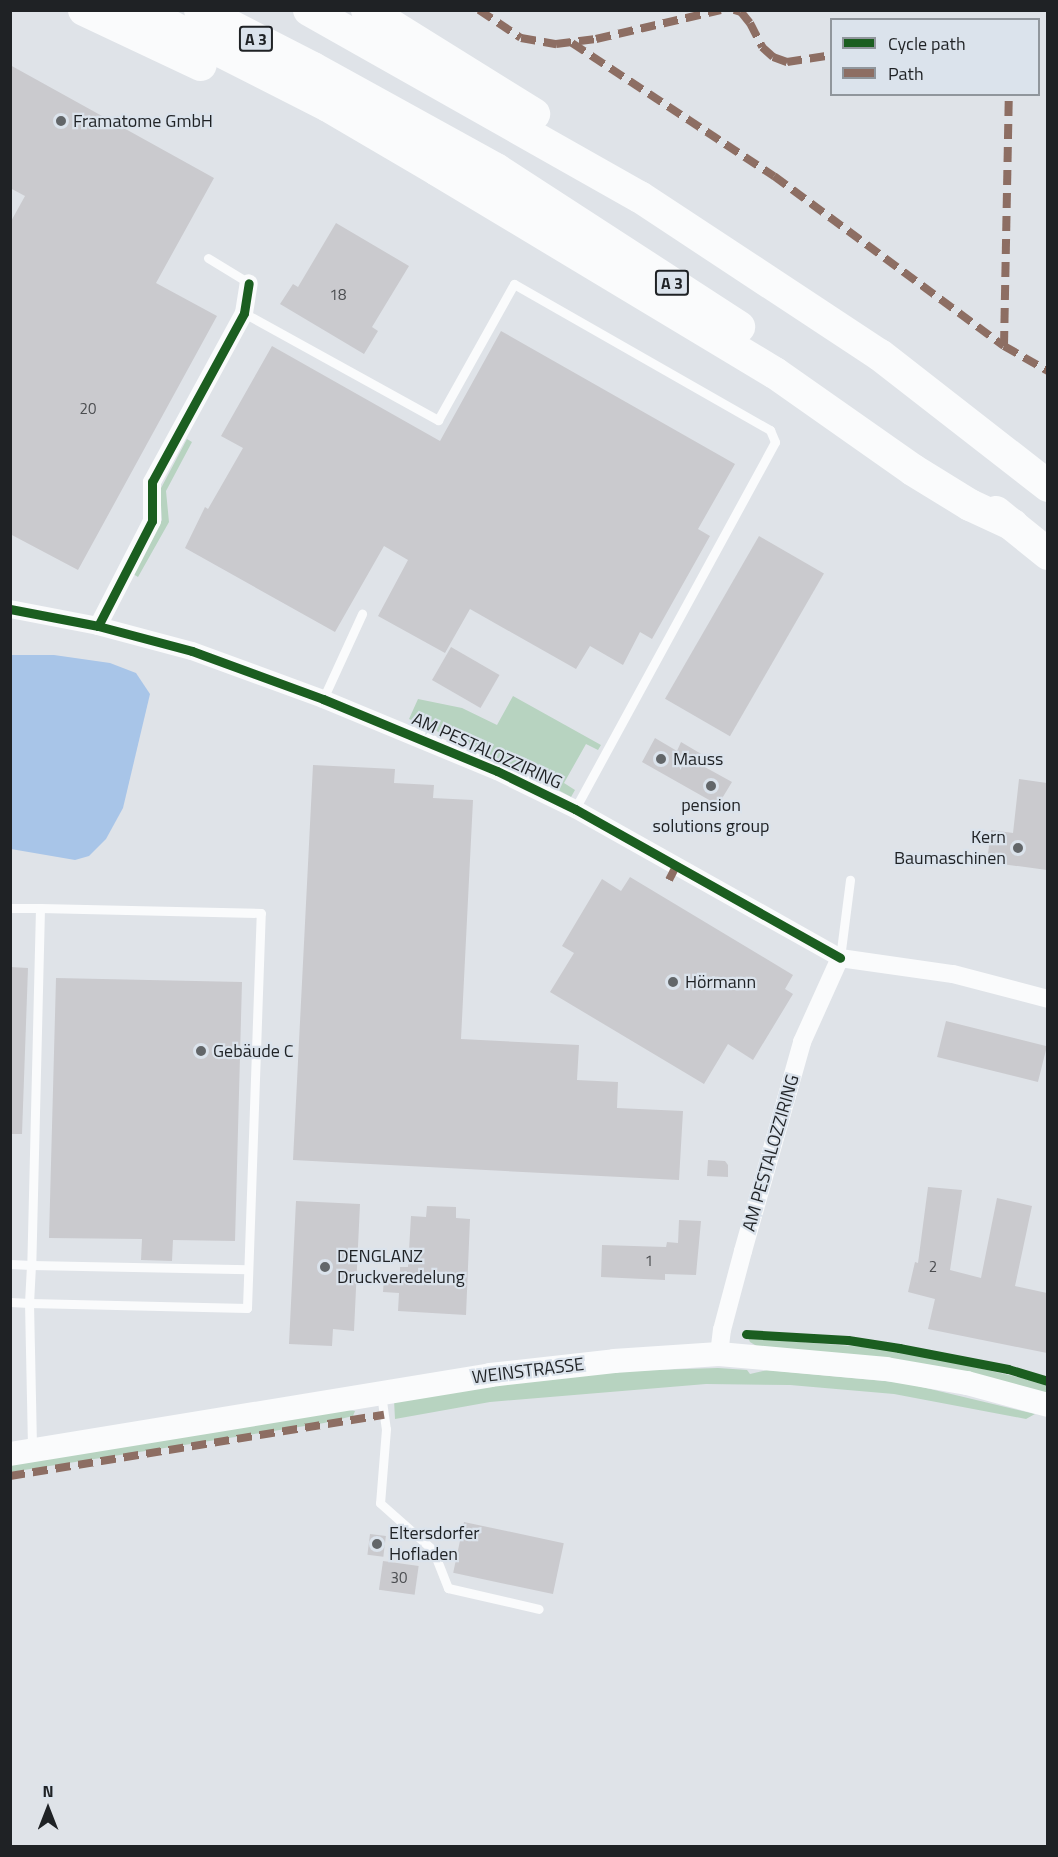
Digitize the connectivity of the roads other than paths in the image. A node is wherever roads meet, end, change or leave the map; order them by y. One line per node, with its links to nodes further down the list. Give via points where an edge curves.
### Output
1 (84, 10): 6 (highway)
2 (139, 10): 6 (highway, via 328,106)
3 (200, 10): 12 (highway, A 3, via 505,175 768,345)
4 (309, 10): 7 (highway)
5 (367, 10): 7 (highway, via 589,148)
6 (437, 170): 12 (highway, via 774,373 913,470 970,505)
7 (640, 197): 11 (highway, via 880,355)
8 (208, 258): 9 (lane)
9 (249, 283): 10 (street)
10 (244, 313): 16 (street, via 152,482 152,521); 18 (lane, via 438,420 514,284 771,430 774,442)
11 (1047, 486)
12 (1013, 525): 13 (highway, A 3)
13 (1047, 554)
14 (10, 609): 16 (street, AM PESTALOZZIRING)
15 (362, 614): 17 (lane)
16 (98, 626): 17 (street, AM PESTALOZZIRING, via 192,651)
17 (324, 699): 18 (street, AM PESTALOZZIRING, via 497,771)
18 (575, 809): 22 (street, AM PESTALOZZIRING)
19 (850, 880): 22 (lane)
20 (10, 908): 21 (lane)
21 (40, 908): 25 (lane); 26 (lane, via 261,913)
22 (840, 958): 23 (street, AM PESTALOZZIRING, via 953,974); 29 (street, AM PESTALOZZIRING, via 802,1042 722,1330)
23 (1047, 999)
24 (10, 1264): 25 (lane)
25 (31, 1265): 26 (lane); 28 (lane)
26 (248, 1269): 28 (lane, via 247,1308)
27 (10, 1302): 28 (lane)
28 (29, 1303): 32 (lane)
29 (719, 1354): 30 (main road, WEINSTRASSE, via 489,1375); 31 (main road, WEINSTRASSE, via 886,1369 967,1383)
30 (381, 1392): 32 (main road, WEINSTRASSE); 33 (lane, via 386,1429 380,1503 433,1550 448,1588)
31 (1047, 1405)
32 (22, 1452)
33 (539, 1609)

